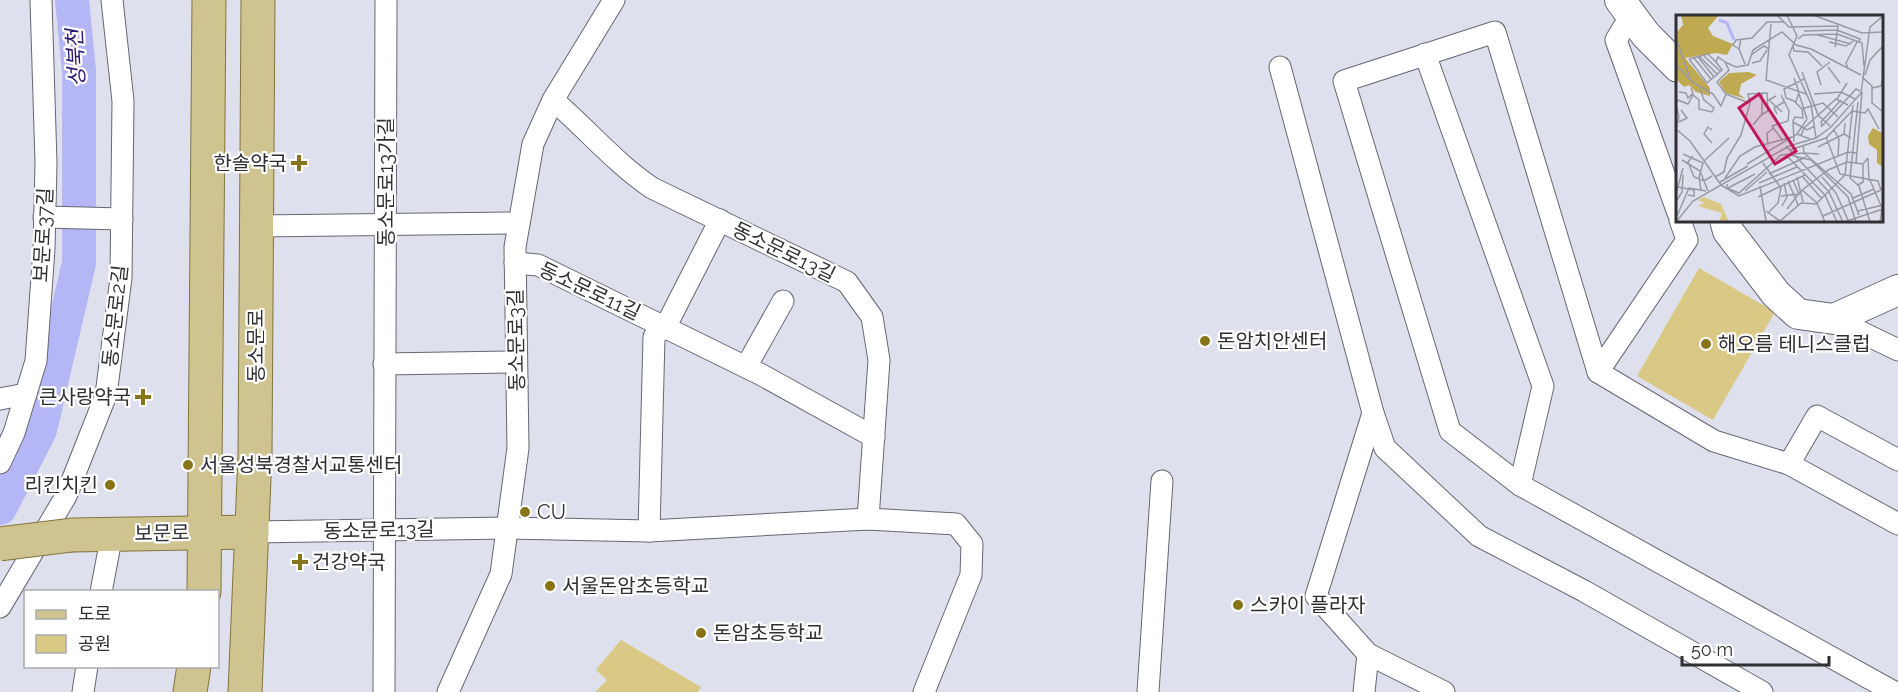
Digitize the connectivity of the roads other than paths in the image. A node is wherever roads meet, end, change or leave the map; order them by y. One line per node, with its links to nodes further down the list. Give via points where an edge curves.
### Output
1 (41, 0): 13 (street, 보문로37길)
2 (112, 0): 14 (street, 동소문로2길, via 123,101)
3 (209, 0): 46 (main road)
4 (258, 0): 20 (main road, 동소문로)
5 (386, 0): 18 (street, 동소문로13가길)
6 (614, 0): 11 (street, 동소문로3길)
7 (1625, 8): 9 (street); 12 (street, via 1616,40)
8 (1425, 54): 30 (street, via 1495,32); 39 (street, via 1543,386); 39 (street, via 1344,81 1450,431)
9 (1676, 65)
10 (1280, 67): 33 (street)
11 (553, 100): 15 (street, 동소문로13길, via 625,169 652,188); 19 (street, 동소문로3길, via 533,144)
12 (1676, 210)
13 (44, 217): 14 (street); 31 (street, 보문로37길, via 36,361)
14 (122, 219): 51 (street, 동소문로2길, via 121,278 106,395 66,496)
15 (720, 220): 25 (street, 동소문로11길); 34 (street, 동소문로13길, via 847,282 872,317 879,360)
16 (1681, 222): 30 (street, via 1687,240)
17 (1726, 222): 24 (street, via 1728,231 1776,294 1798,314)
18 (386, 223): 19 (street); 20 (street); 28 (street, 동소문로13가길)
19 (519, 223): 21 (street, 동소문로3길)
20 (257, 226): 45 (main road, 동소문로)
21 (515, 263): 25 (street, 동소문로11길, via 538,265); 27 (street, 동소문로3길)
22 (1898, 290): 24 (street)
23 (783, 301): 29 (street)
24 (1834, 319): 26 (street)
25 (664, 326): 29 (street, 동소문로11길); 44 (street, via 654,338)
26 (1898, 350)
27 (516, 362): 28 (street); 42 (street, 동소문로3길, via 518,448)
28 (384, 364): 43 (street, 동소문로13가길)
29 (746, 367): 34 (street, 동소문로11길)
30 (1598, 372): 37 (street, via 1714,441)
31 (26, 394): 32 (street); 36 (street, 보문로37길)
32 (0, 399)
33 (1372, 413): 52 (street, via 1316,596); 64 (street, via 1384,448 1479,536)
34 (874, 437): 40 (street, 동소문로13길)
35 (1898, 460): 37 (street, via 1817,416)
36 (0, 463)
37 (1789, 464): 41 (street)
38 (1162, 481): 61 (street)
39 (1520, 485): 65 (street)
40 (867, 519): 44 (street, 동소문로13길); 60 (street, 동소문로13길, via 956,524 972,544 971,575)
41 (1898, 524)
42 (507, 528): 43 (street, 동소문로13길); 44 (street, 동소문로13길); 59 (street, 동소문로3길, via 501,574)
43 (384, 530): 45 (street, 동소문로13길); 58 (street, 동소문로13가길)
44 (650, 531)
45 (252, 532): 46 (main road, 보문로); 57 (main road, 동소문로)
46 (205, 533): 47 (main road, 보문로); 50 (main road)
47 (112, 534): 48 (main road, 보문로, bridge); 49 (street)
48 (0, 544)
49 (101, 590)
50 (204, 590)
51 (0, 607)
52 (1368, 654): 62 (street); 63 (street)
53 (87, 668): 55 (street)
54 (194, 668): 56 (main road)
55 (83, 692)
56 (190, 692)
57 (246, 692)
58 (384, 692)
59 (448, 692)
60 (924, 692)
61 (1148, 692)
62 (1364, 692)
63 (1444, 692)
64 (1762, 692)
65 (1894, 692)

